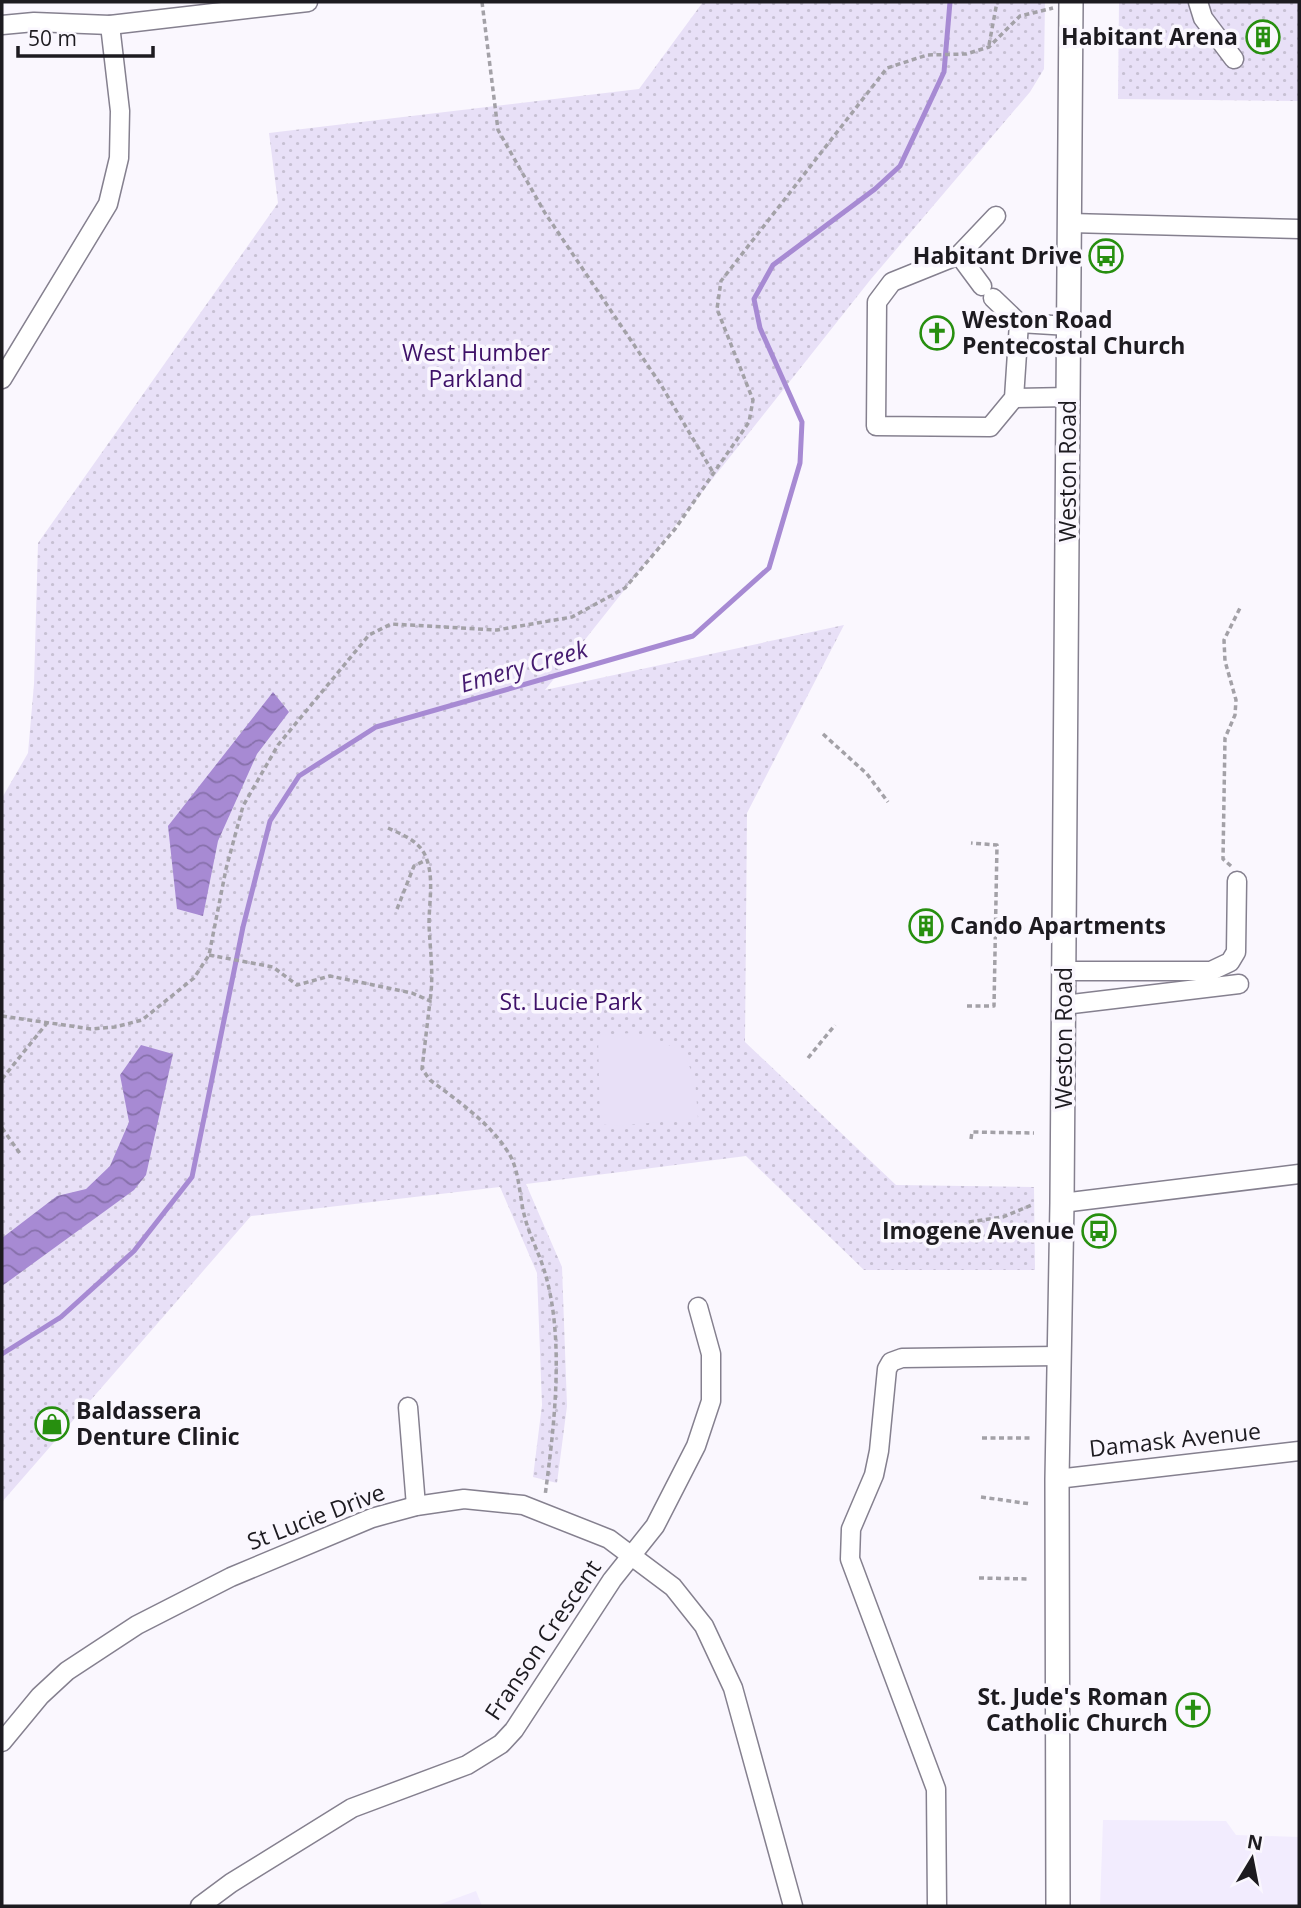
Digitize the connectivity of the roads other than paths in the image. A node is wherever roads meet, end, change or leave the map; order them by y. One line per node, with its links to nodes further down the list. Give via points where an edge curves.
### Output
1 (308, 2): 5 (street)
2 (1071, 2): 8 (main road, Weston Road)
3 (1198, 2): 6 (street, via 1203,18)
4 (2, 25): 5 (street)
5 (110, 25): 13 (street, via 120,111 119,158 108,204)
6 (1234, 59)
7 (996, 216): 10 (street)
8 (1070, 223): 9 (street); 12 (main road, Weston Road)
9 (1299, 229)
10 (959, 255): 11 (street); 15 (street, via 892,282 877,302 876,426 990,427)
11 (1019, 323): 12 (street); 15 (street)
12 (1069, 326): 14 (main road, Weston Road)
13 (2, 379)
14 (1069, 397): 15 (street); 17 (main road, Weston Road)
15 (1014, 398)
16 (1237, 881): 17 (street, via 1237,952 1230,962 1211,971)
17 (1064, 971): 19 (main road, Weston Road)
18 (1239, 984): 19 (street)
19 (1064, 1006): 21 (main road, Weston Road)
20 (1299, 1174): 21 (street)
21 (1062, 1203): 23 (main road, Weston Road)
22 (698, 1307): 28 (street, Franson Crescent, via 711,1353 711,1401 695,1446 655,1526)
23 (1059, 1356): 26 (main road, Weston Road); 32 (street, via 902,1358 891,1362 874,1475 851,1529 850,1559 936,1789)
24 (408, 1407): 27 (street)
25 (1299, 1451): 26 (street, Damask Avenue)
26 (1057, 1479): 33 (main road, Weston Road)
27 (416, 1506): 28 (street, St Lucie Drive, via 502,1501 594,1530); 29 (street, St Lucie Drive, via 372,1518 231,1577 137,1625 67,1671)
28 (630, 1556): 30 (street, Franson Crescent, via 501,1744 467,1765 352,1808); 31 (street, St Lucie Drive, via 673,1587 716,1647 733,1688)
29 (2, 1742)
30 (200, 1906)
31 (793, 1906)
32 (937, 1906)
33 (1058, 1906)

